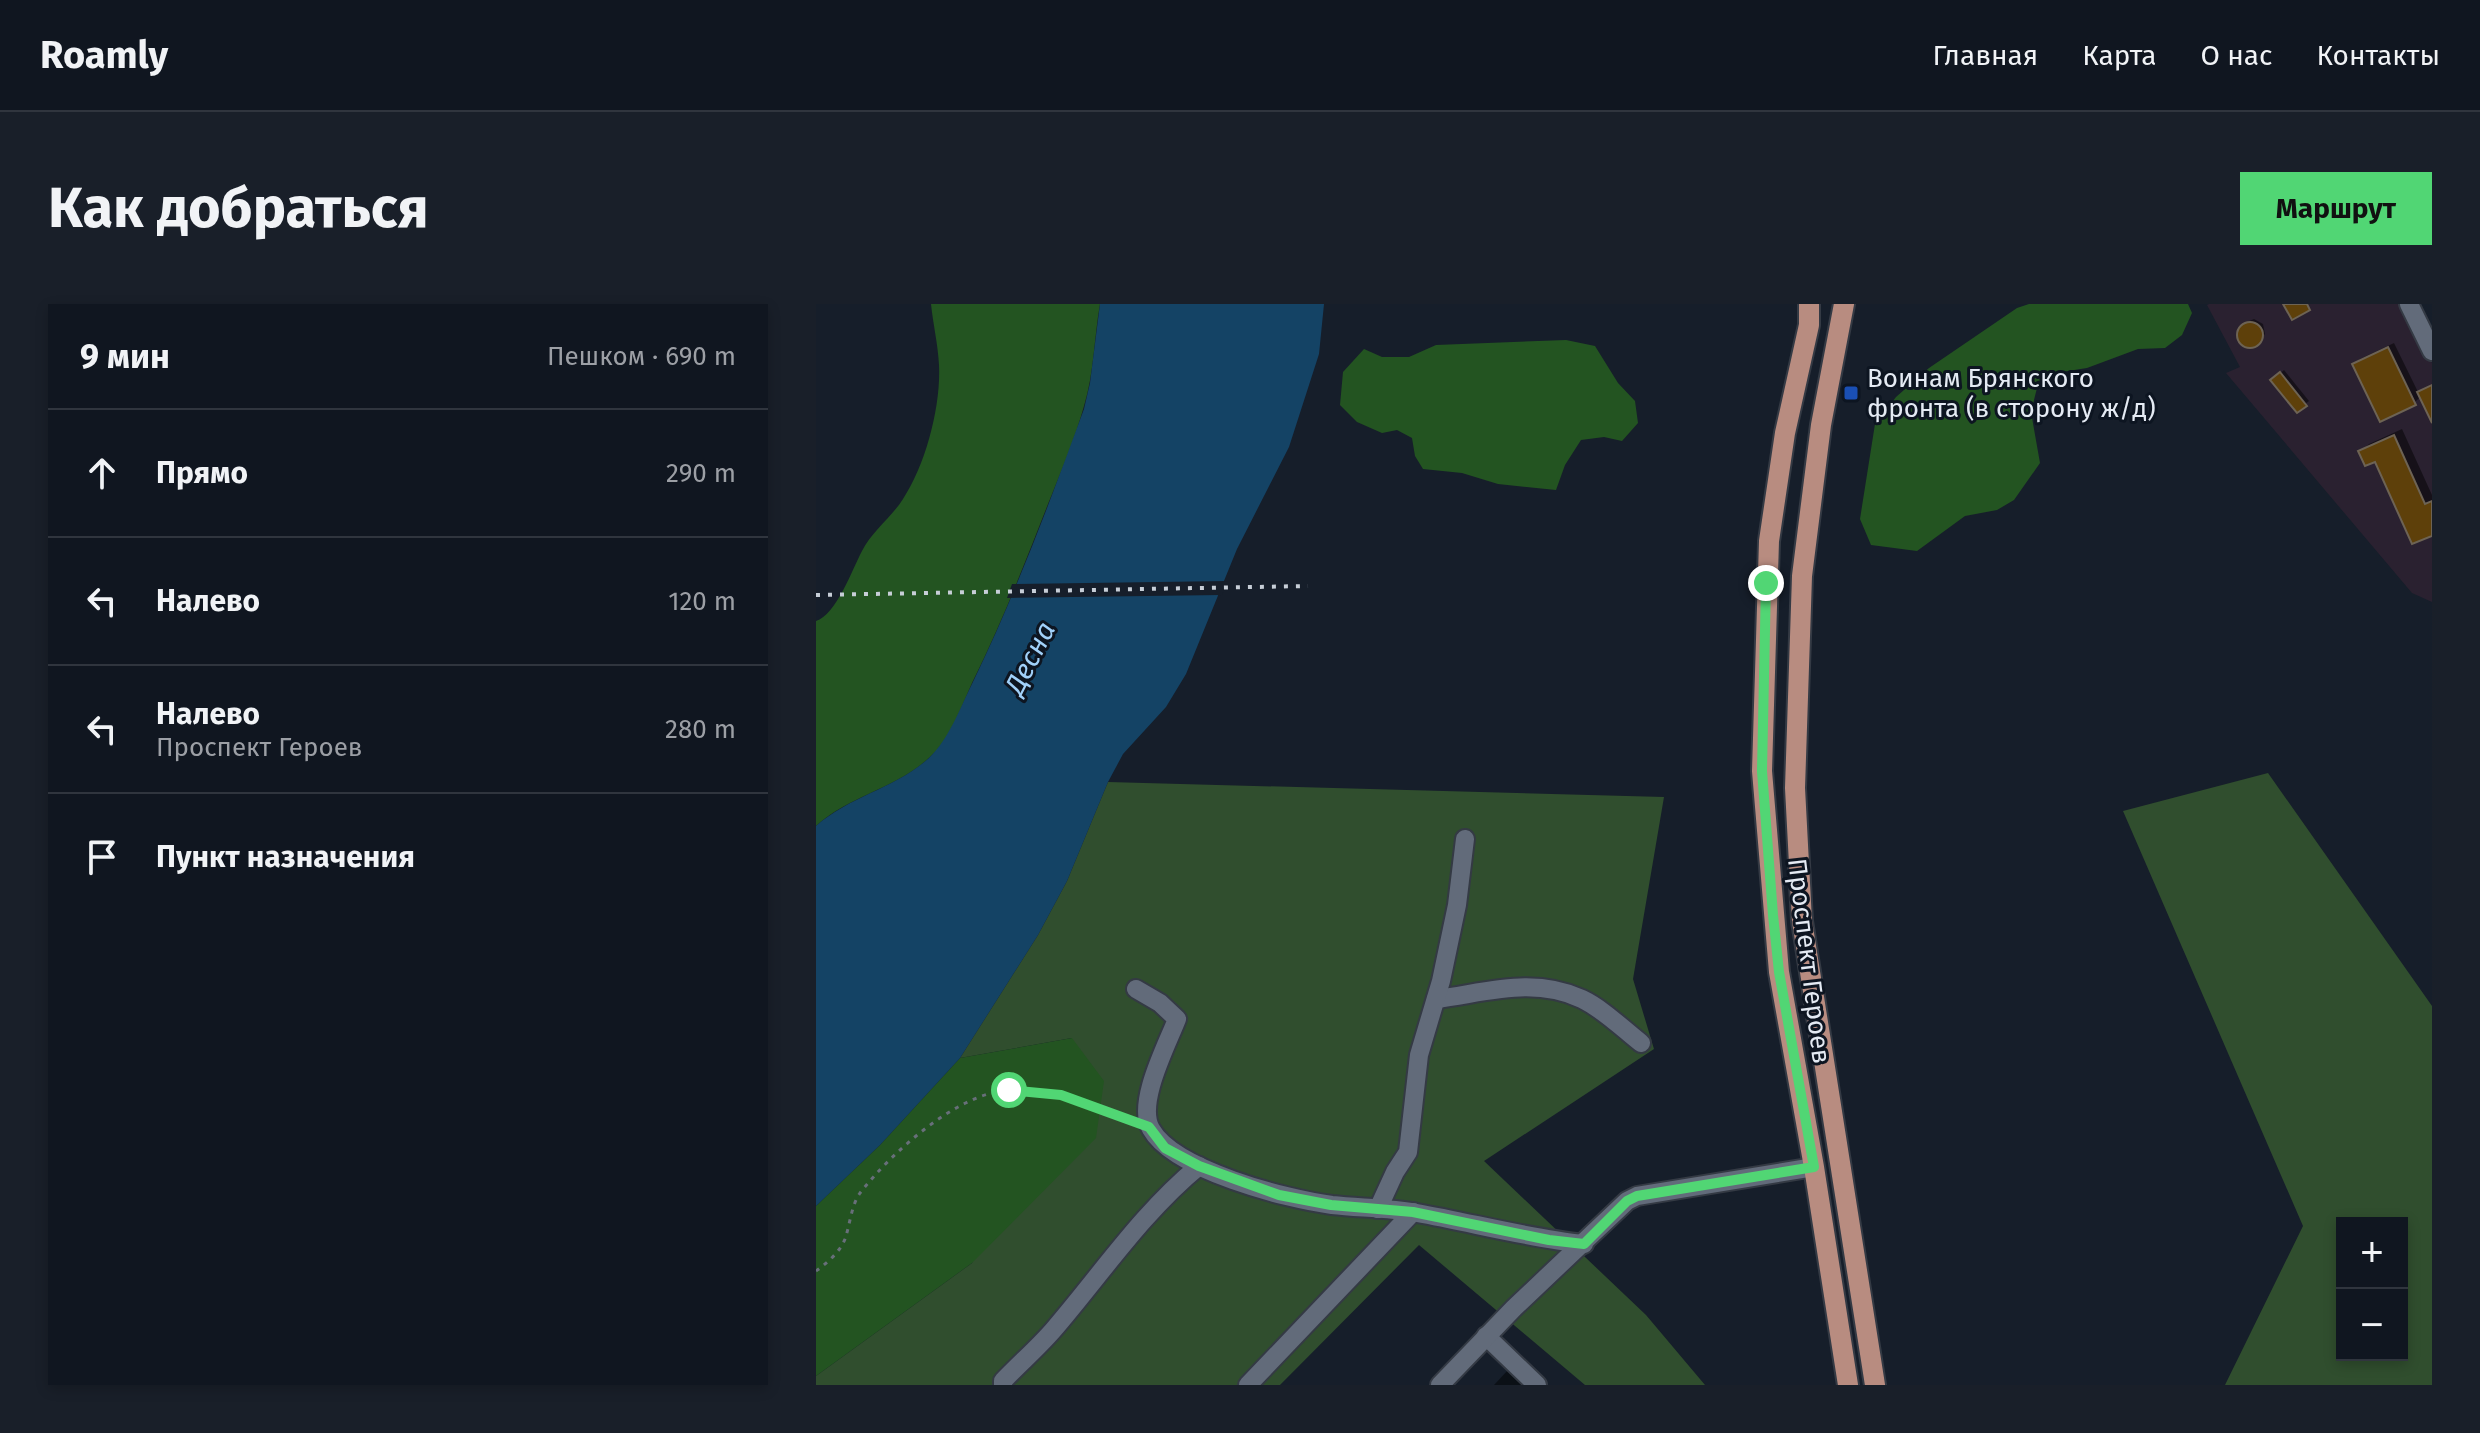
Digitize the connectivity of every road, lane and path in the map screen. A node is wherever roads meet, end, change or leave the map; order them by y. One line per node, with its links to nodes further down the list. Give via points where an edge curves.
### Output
1 (1809, 304): 11 (main road, Проспект Героев, via 1769,541 1762,771 1779,972)
2 (1844, 304): 22 (main road, Проспект Героев, via 1821,425 1802,576 1795,788 1802,921)
3 (2409, 304): 4 (street)
4 (2432, 351)
5 (1465, 839): 7 (street)
6 (1136, 989): 9 (street, via 1177,1019 1147,1099)
7 (1436, 999): 8 (street, via 1506,986 1547,989 1582,999); 12 (street, via 1419,1055 1408,1152)
8 (1641, 1043)
9 (1149, 1127): 10 (street, via 1165,1148); 15 (path, via 1061,1095 1009,1090 973,1098 903,1146 859,1195 844,1243)
10 (1199, 1166): 12 (street, via 1279,1195); 17 (street, via 1141,1222)
11 (1814, 1167): 14 (street, via 1637,1196); 21 (main road, Проспект Героев)
12 (1378, 1209): 13 (street)
13 (1413, 1212): 14 (street); 18 (street)
14 (1584, 1244): 16 (street)
15 (816, 1271)
16 (1486, 1336): 19 (street); 20 (street)
17 (1003, 1385)
18 (1248, 1385)
19 (1440, 1385)
20 (1537, 1385)
21 (1848, 1385)
22 (1875, 1385)

